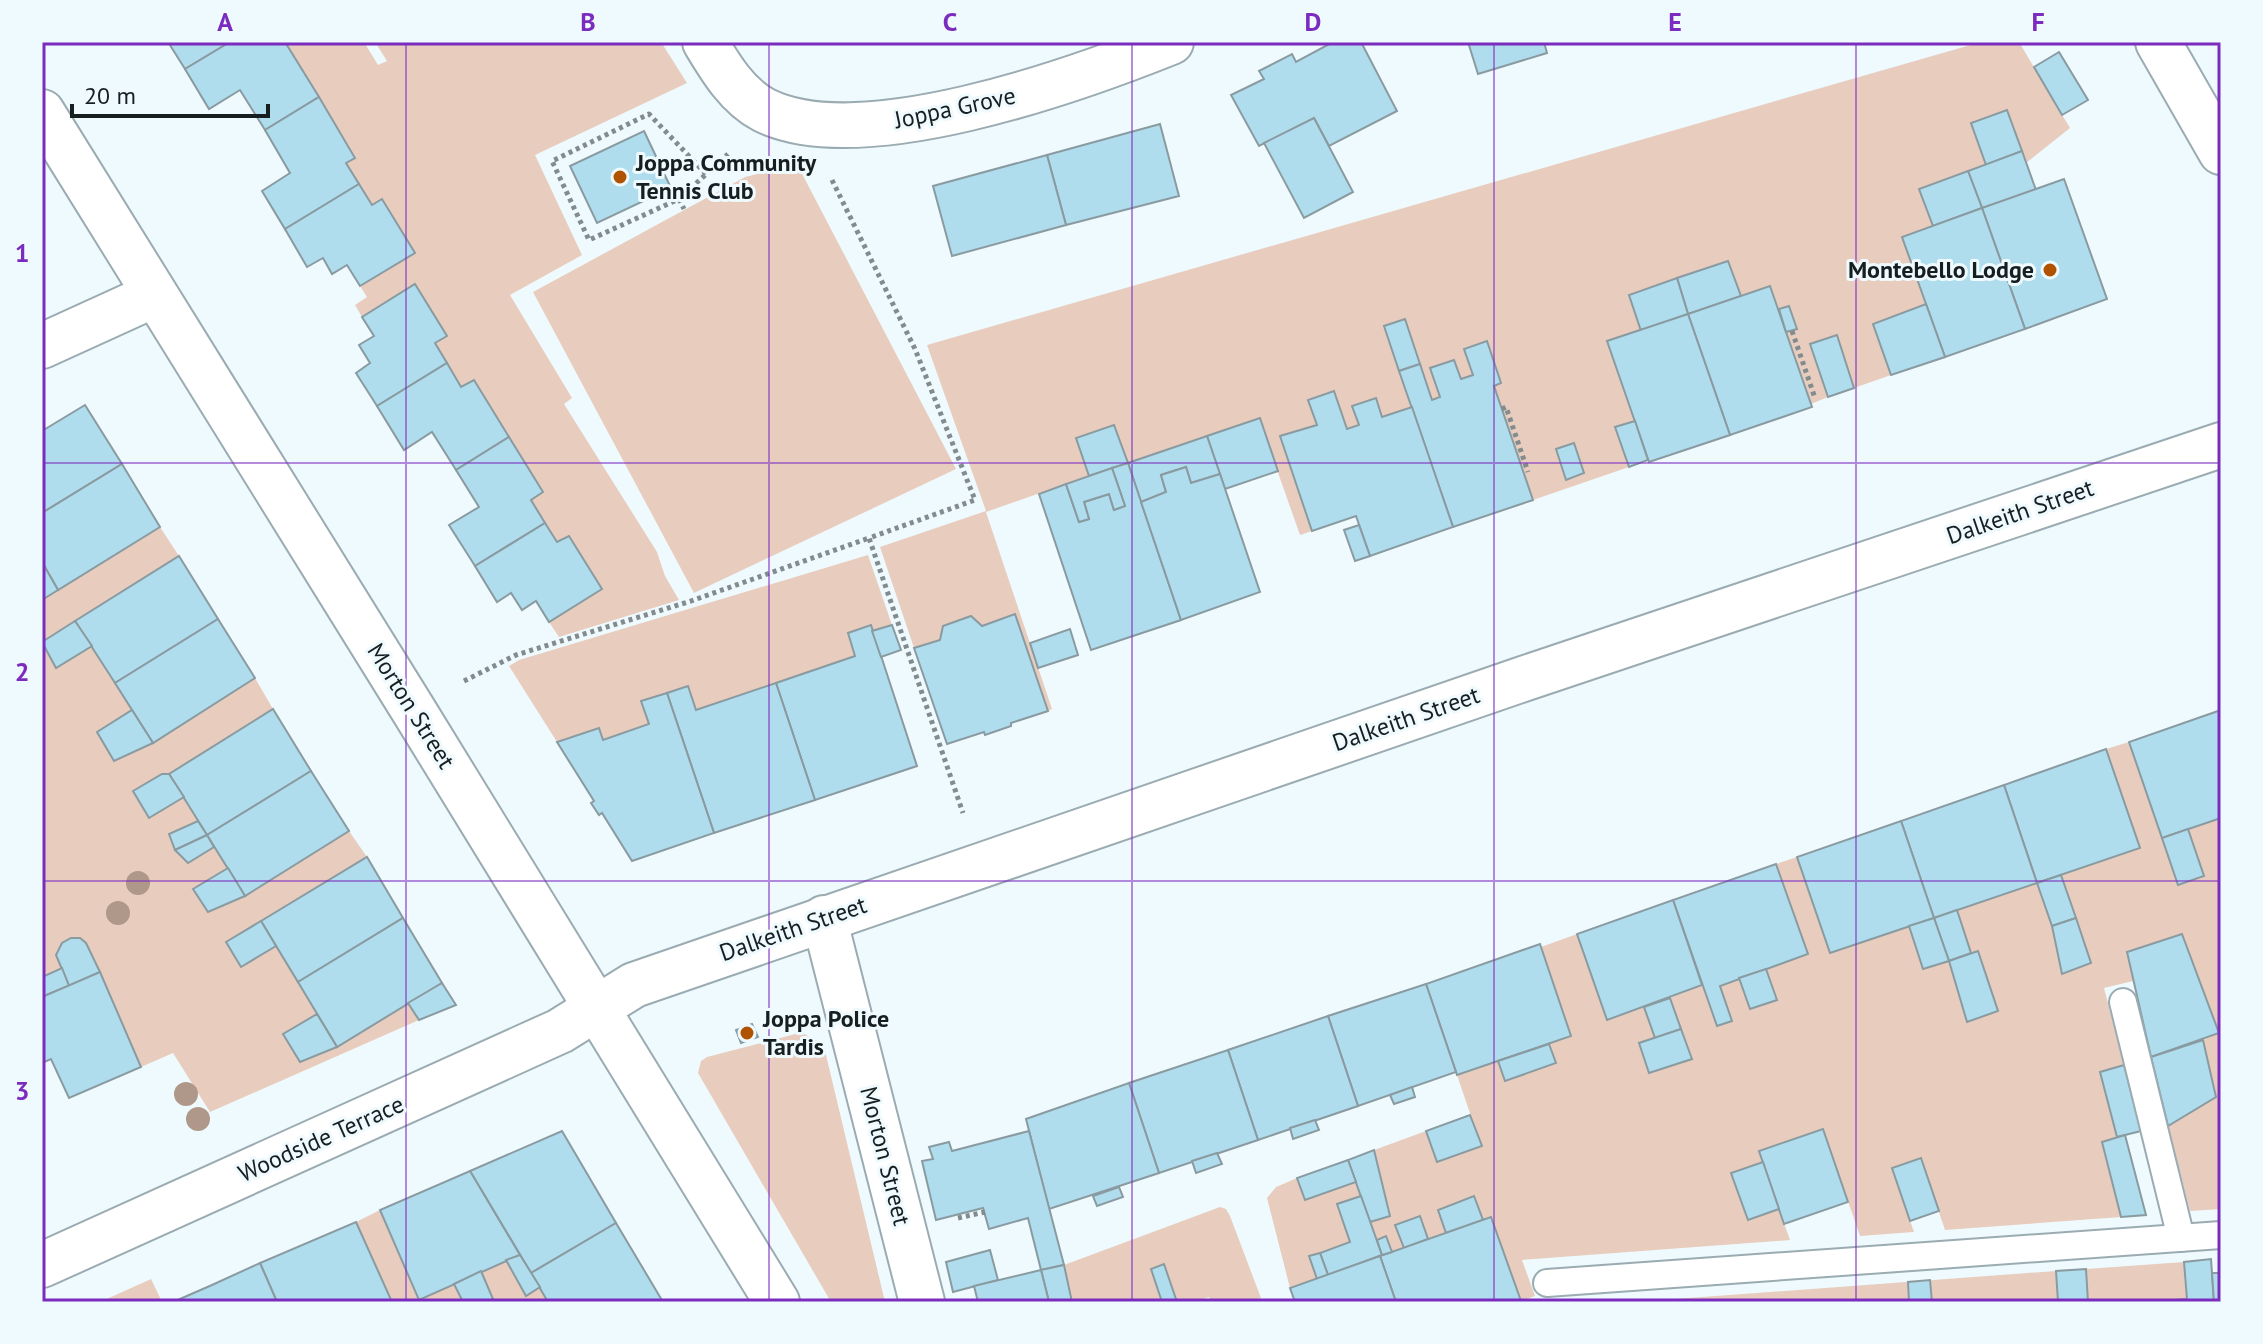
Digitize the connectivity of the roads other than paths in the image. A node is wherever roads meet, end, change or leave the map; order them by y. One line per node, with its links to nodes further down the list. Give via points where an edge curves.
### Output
1 (705, 42): 2 (street, Joppa Grove, via 751,100 793,120 827,124 915,119 1035,90)
2 (1171, 42)
3 (2158, 42): 5 (street)
4 (42, 112): 6 (street, Morton Street)
5 (2221, 152)
6 (154, 295): 7 (street); 11 (street, Morton Street)
7 (42, 346)
8 (2221, 445): 9 (street, Dalkeith Street)
9 (824, 918): 11 (street, Dalkeith Street, via 634,985); 17 (street, Morton Street)
10 (2123, 1002): 13 (lane)
11 (597, 1007): 14 (street, Woodside Terrace, via 560,1031); 16 (street, Morton Street)
12 (2221, 1235): 13 (lane)
13 (2181, 1238): 15 (lane)
14 (42, 1265)
15 (1547, 1283)
16 (777, 1302)
17 (922, 1302)

